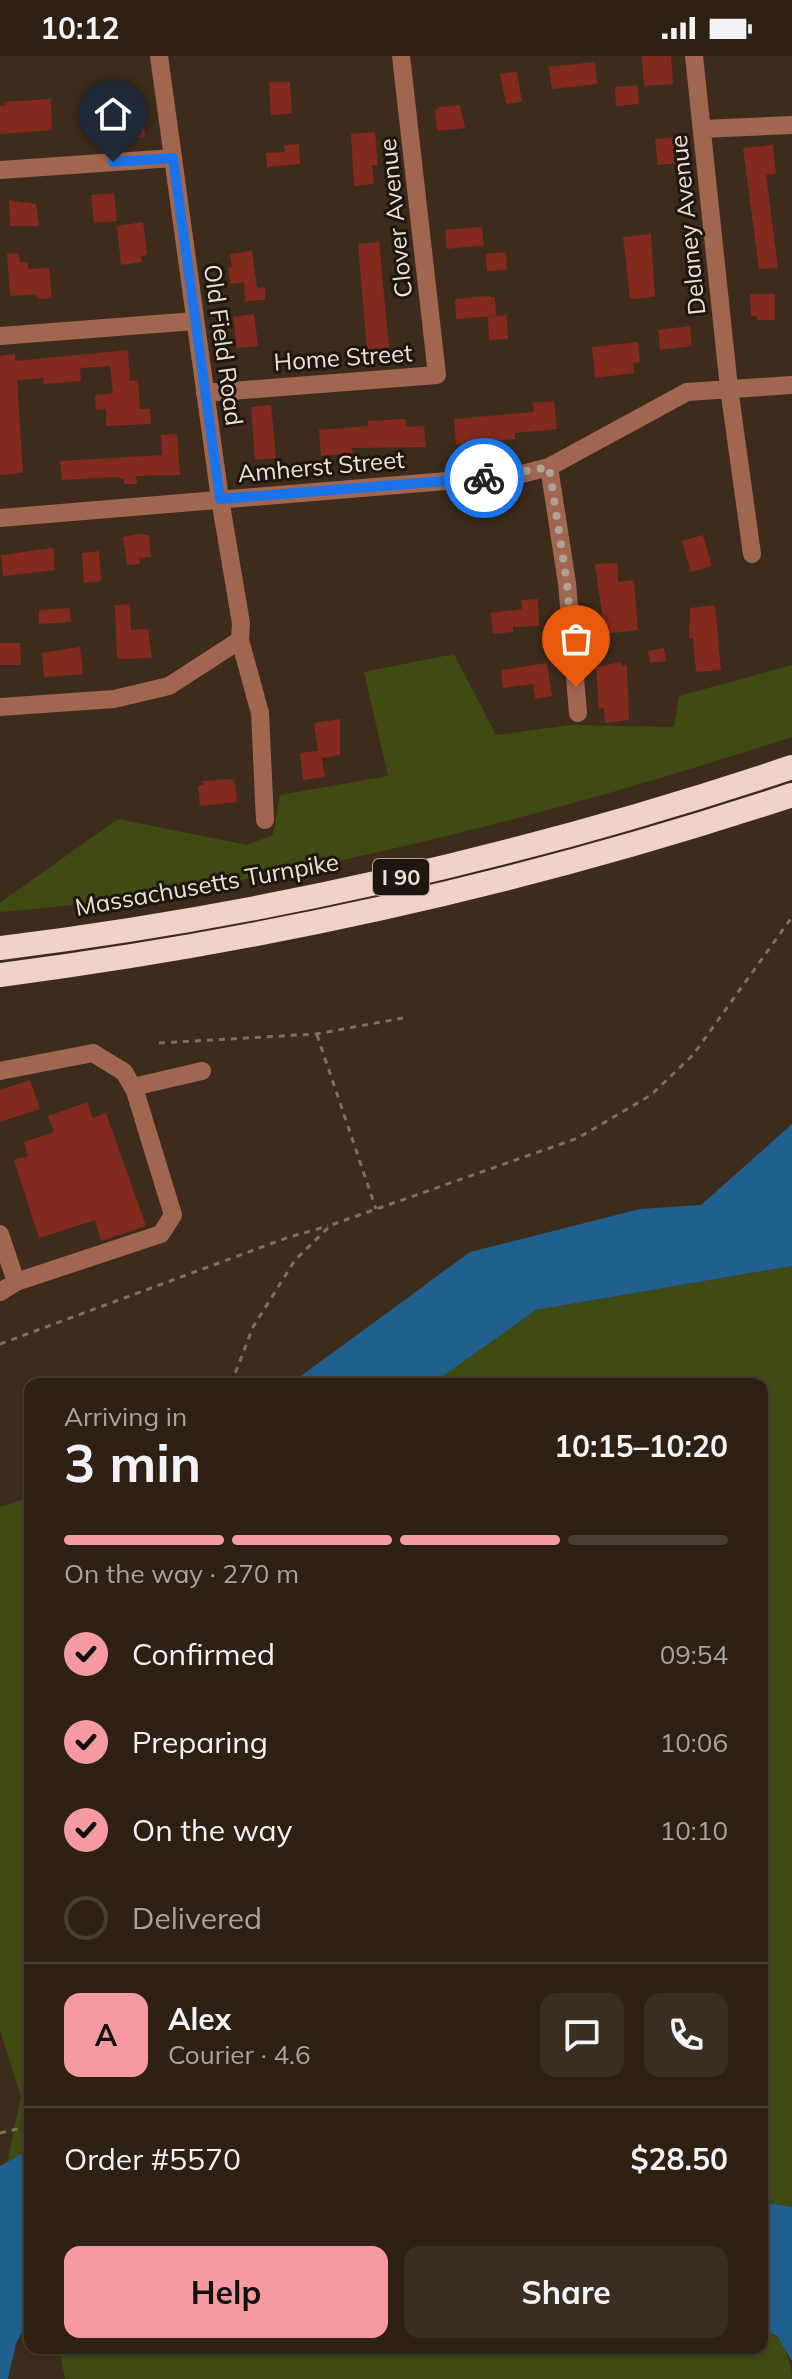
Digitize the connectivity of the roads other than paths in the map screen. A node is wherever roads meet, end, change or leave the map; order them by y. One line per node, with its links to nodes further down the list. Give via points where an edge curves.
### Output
1 (178, 56): 4 (street)
2 (401, 56): 11 (street, Clover Avenue)
3 (694, 56): 6 (street, Delaney Avenue)
4 (159, 57): 7 (street, Old Field Road)
5 (792, 125): 6 (street)
6 (702, 129): 13 (street, Delaney Avenue)
7 (173, 158): 8 (street); 9 (street, Old Field Road)
8 (0, 170)
9 (195, 321): 10 (street); 14 (street, Old Field Road)
10 (0, 336)
11 (437, 375): 14 (street, Home Street)
12 (792, 385): 13 (street, Amherst Street)
13 (729, 388): 15 (street, Amherst Street, via 687,392); 18 (street, Delaney Avenue)
14 (205, 393): 16 (street, Old Field Road)
15 (549, 467): 16 (street, Amherst Street, via 518,475); 21 (street, via 567,583)
16 (220, 499): 17 (street, Amherst Street); 19 (street, Old Field Road)
17 (0, 518)
18 (752, 554)
19 (240, 640): 20 (street, via 169,686 114,699); 24 (street, Old Field Road, via 260,713)
20 (0, 707)
21 (578, 713)
22 (792, 767): 25 (highway, Massachusetts Turnpike / I 90, via 596,827 388,880 187,920)
23 (792, 795): 26 (highway, I 90, via 656,839 366,914 227,942)
24 (265, 820)
25 (0, 948)
26 (0, 975)
27 (0, 1071): 29 (street, via 93,1053 124,1072)
28 (202, 1071): 29 (street)
29 (133, 1087): 31 (street, via 172,1209 171,1221 161,1234)
30 (0, 1234): 31 (street)
31 (16, 1282): 32 (street)
32 (0, 1292)

